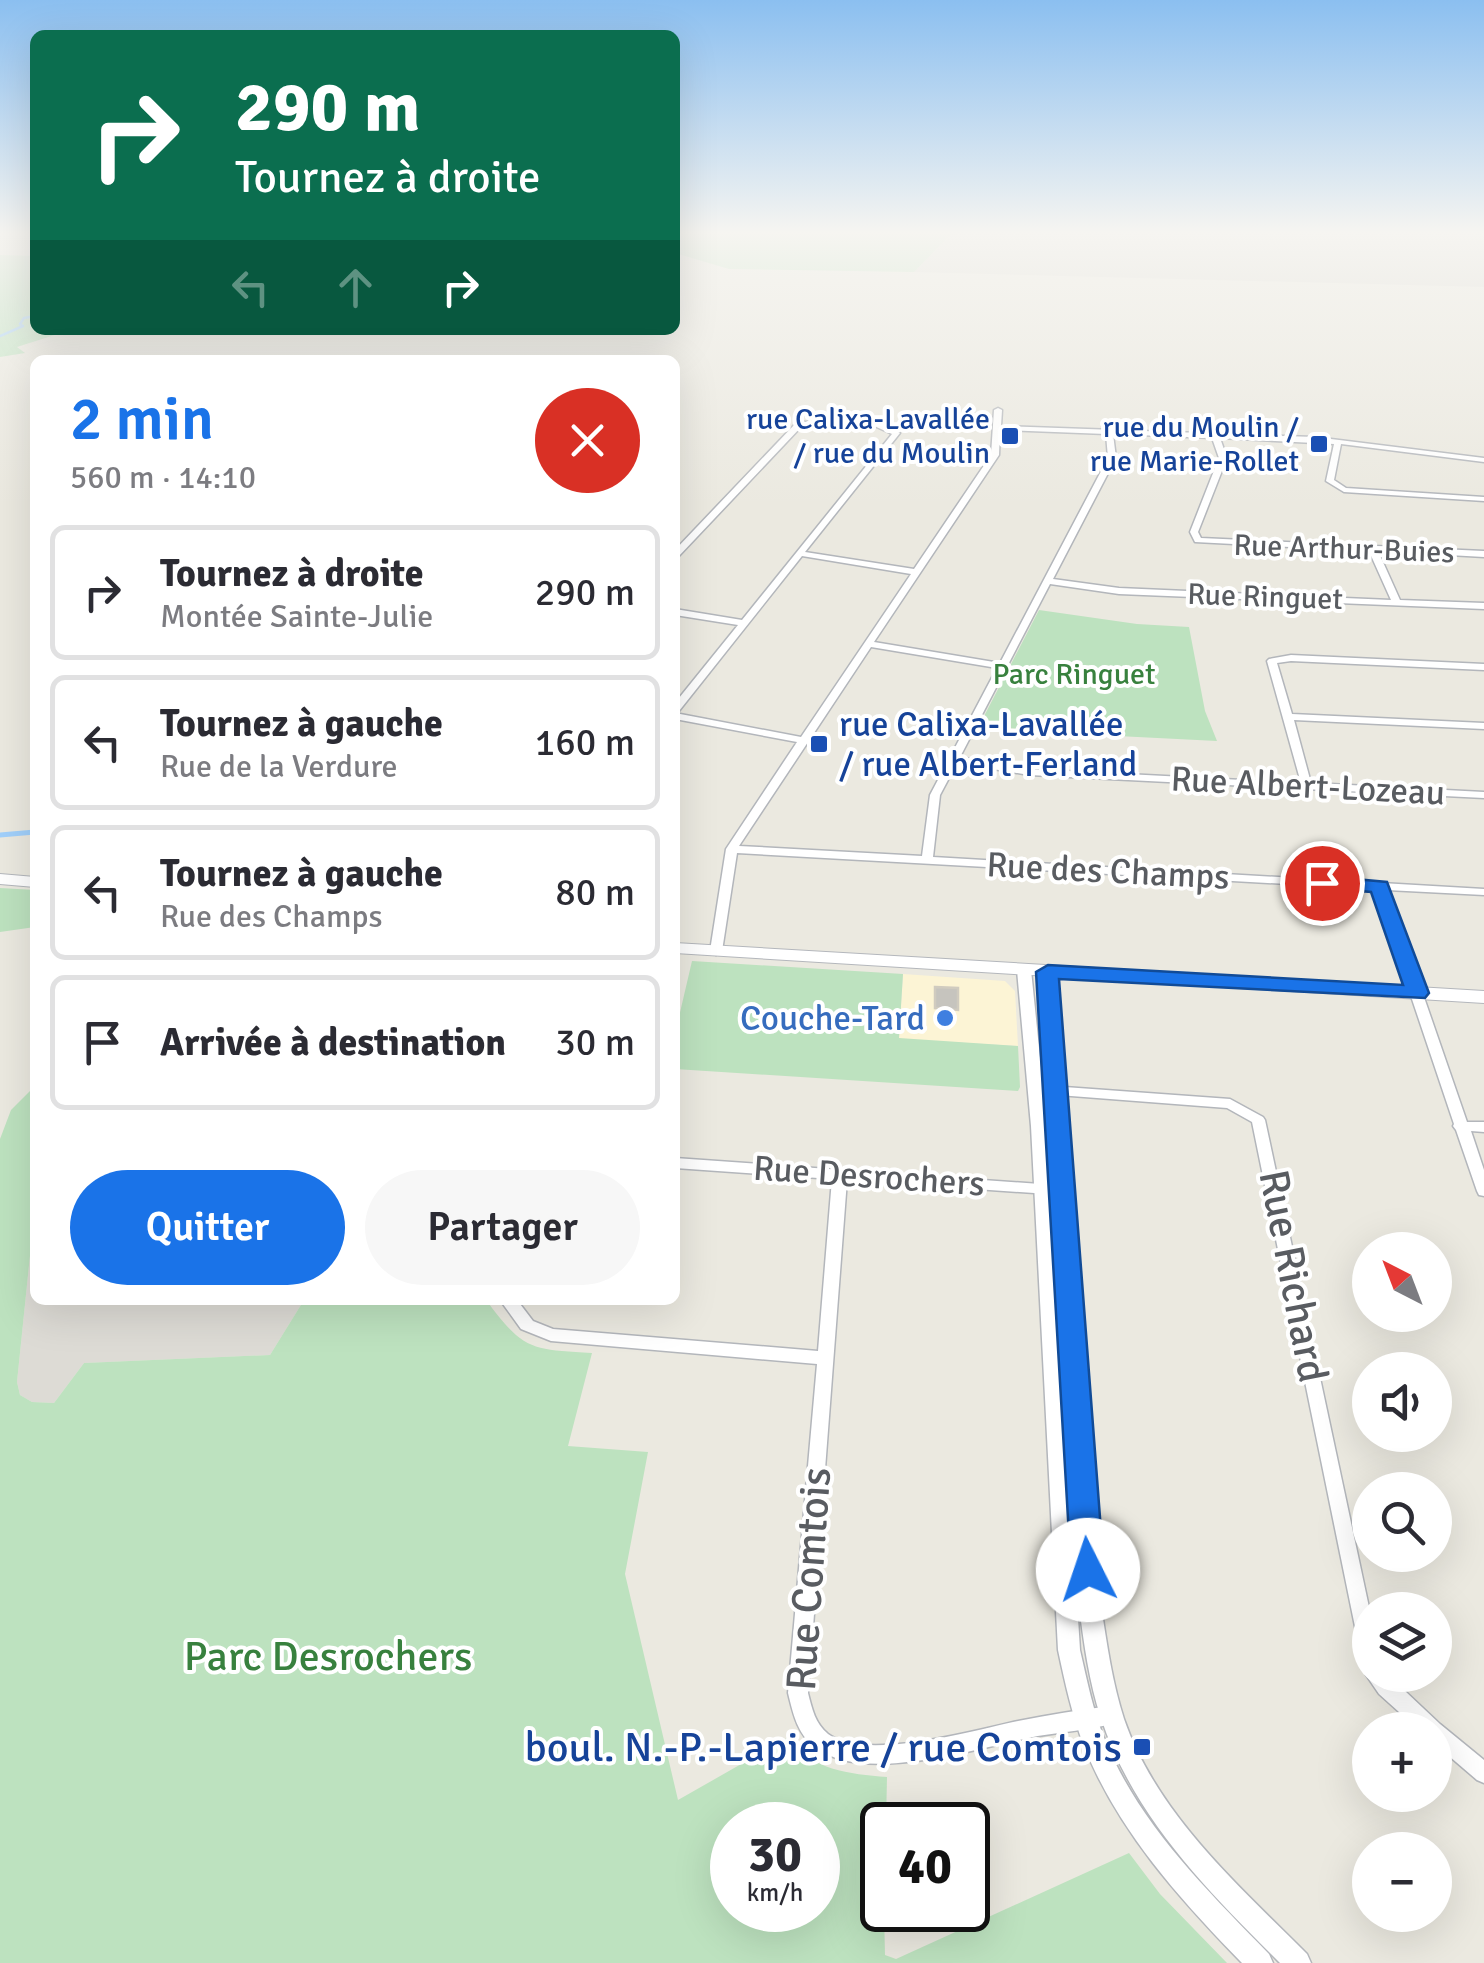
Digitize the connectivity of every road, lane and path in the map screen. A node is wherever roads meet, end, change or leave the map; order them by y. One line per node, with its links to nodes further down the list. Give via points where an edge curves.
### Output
1 (998, 410): 2 (street)
2 (997, 428): 3 (street); 12 (street, via 997,452)
3 (1109, 432): 4 (street); 13 (street, via 1113,456)
4 (1216, 435): 5 (street); 9 (street, Rue Arthur-Buies, via 1223,458 1195,538)
5 (1338, 441): 6 (street); 7 (street, via 1330,480 1344,490)
6 (1484, 460)
7 (1484, 499)
8 (680, 550): 10 (street, via 801,424 871,423 895,431)
9 (1374, 550): 11 (street, Rue Arthur-Buies); 14 (street)
10 (802, 554): 12 (street); 17 (street)
11 (1484, 554)
12 (916, 572): 18 (street)
13 (1046, 581): 14 (street, Rue Ringuet); 19 (street)
14 (1396, 602): 15 (street, Rue Ringuet)
15 (1484, 606)
16 (680, 613): 17 (street)
17 (745, 624): 21 (street)
18 (869, 644): 19 (street); 25 (street)
19 (1002, 666): 26 (street)
20 (1484, 666): 23 (street, via 1278,658 1271,664)
21 (680, 702)
22 (680, 717): 25 (street)
23 (1287, 717): 24 (street); 27 (street)
24 (1484, 726)
25 (802, 740): 29 (street)
26 (953, 759): 27 (street, Rue Albert-Lozeau, via 1029,772); 30 (street, via 931,804)
27 (1307, 786): 28 (street, Rue Albert-Lozeau)
28 (1484, 795)
29 (732, 849): 30 (street, Rue des Champs); 36 (street)
30 (927, 860): 33 (street, Rue des Champs)
31 (0, 879): 32 (main road)
32 (30, 882)
33 (1380, 886): 34 (street, Rue des Champs); 39 (street)
34 (1484, 892)
35 (680, 948): 36 (main road)
36 (716, 952): 37 (main road)
37 (1024, 970): 38 (main road); 41 (street)
38 (1048, 972): 39 (main road); 41 (street)
39 (1417, 993): 40 (main road); 42 (street)
40 (1484, 997)
41 (1046, 1090): 46 (street); 50 (street, Rue Richard, via 1230,1104 1261,1125)
42 (1460, 1126): 43 (street); 47 (street)
43 (1484, 1128)
44 (680, 1162): 45 (street, Rue Desrochers)
45 (840, 1174): 46 (street, Rue Desrochers); 49 (street, Rue Comtois)
46 (1053, 1190): 53 (street, via 1069,1650)
47 (1484, 1191)
48 (512, 1305): 49 (street, via 527,1325 551,1335)
49 (826, 1358): 53 (street, Rue Comtois, via 798,1693 809,1731 838,1748 905,1755)
50 (1357, 1592)
51 (1390, 1692): 52 (street)
52 (1413, 1712)
53 (1098, 1717): 56 (street, via 1107,1775 1140,1832); 57 (street, via 1199,1863)
54 (1452, 1746): 55 (street)
55 (1484, 1773)
56 (1260, 1963)
57 (1298, 1963)

